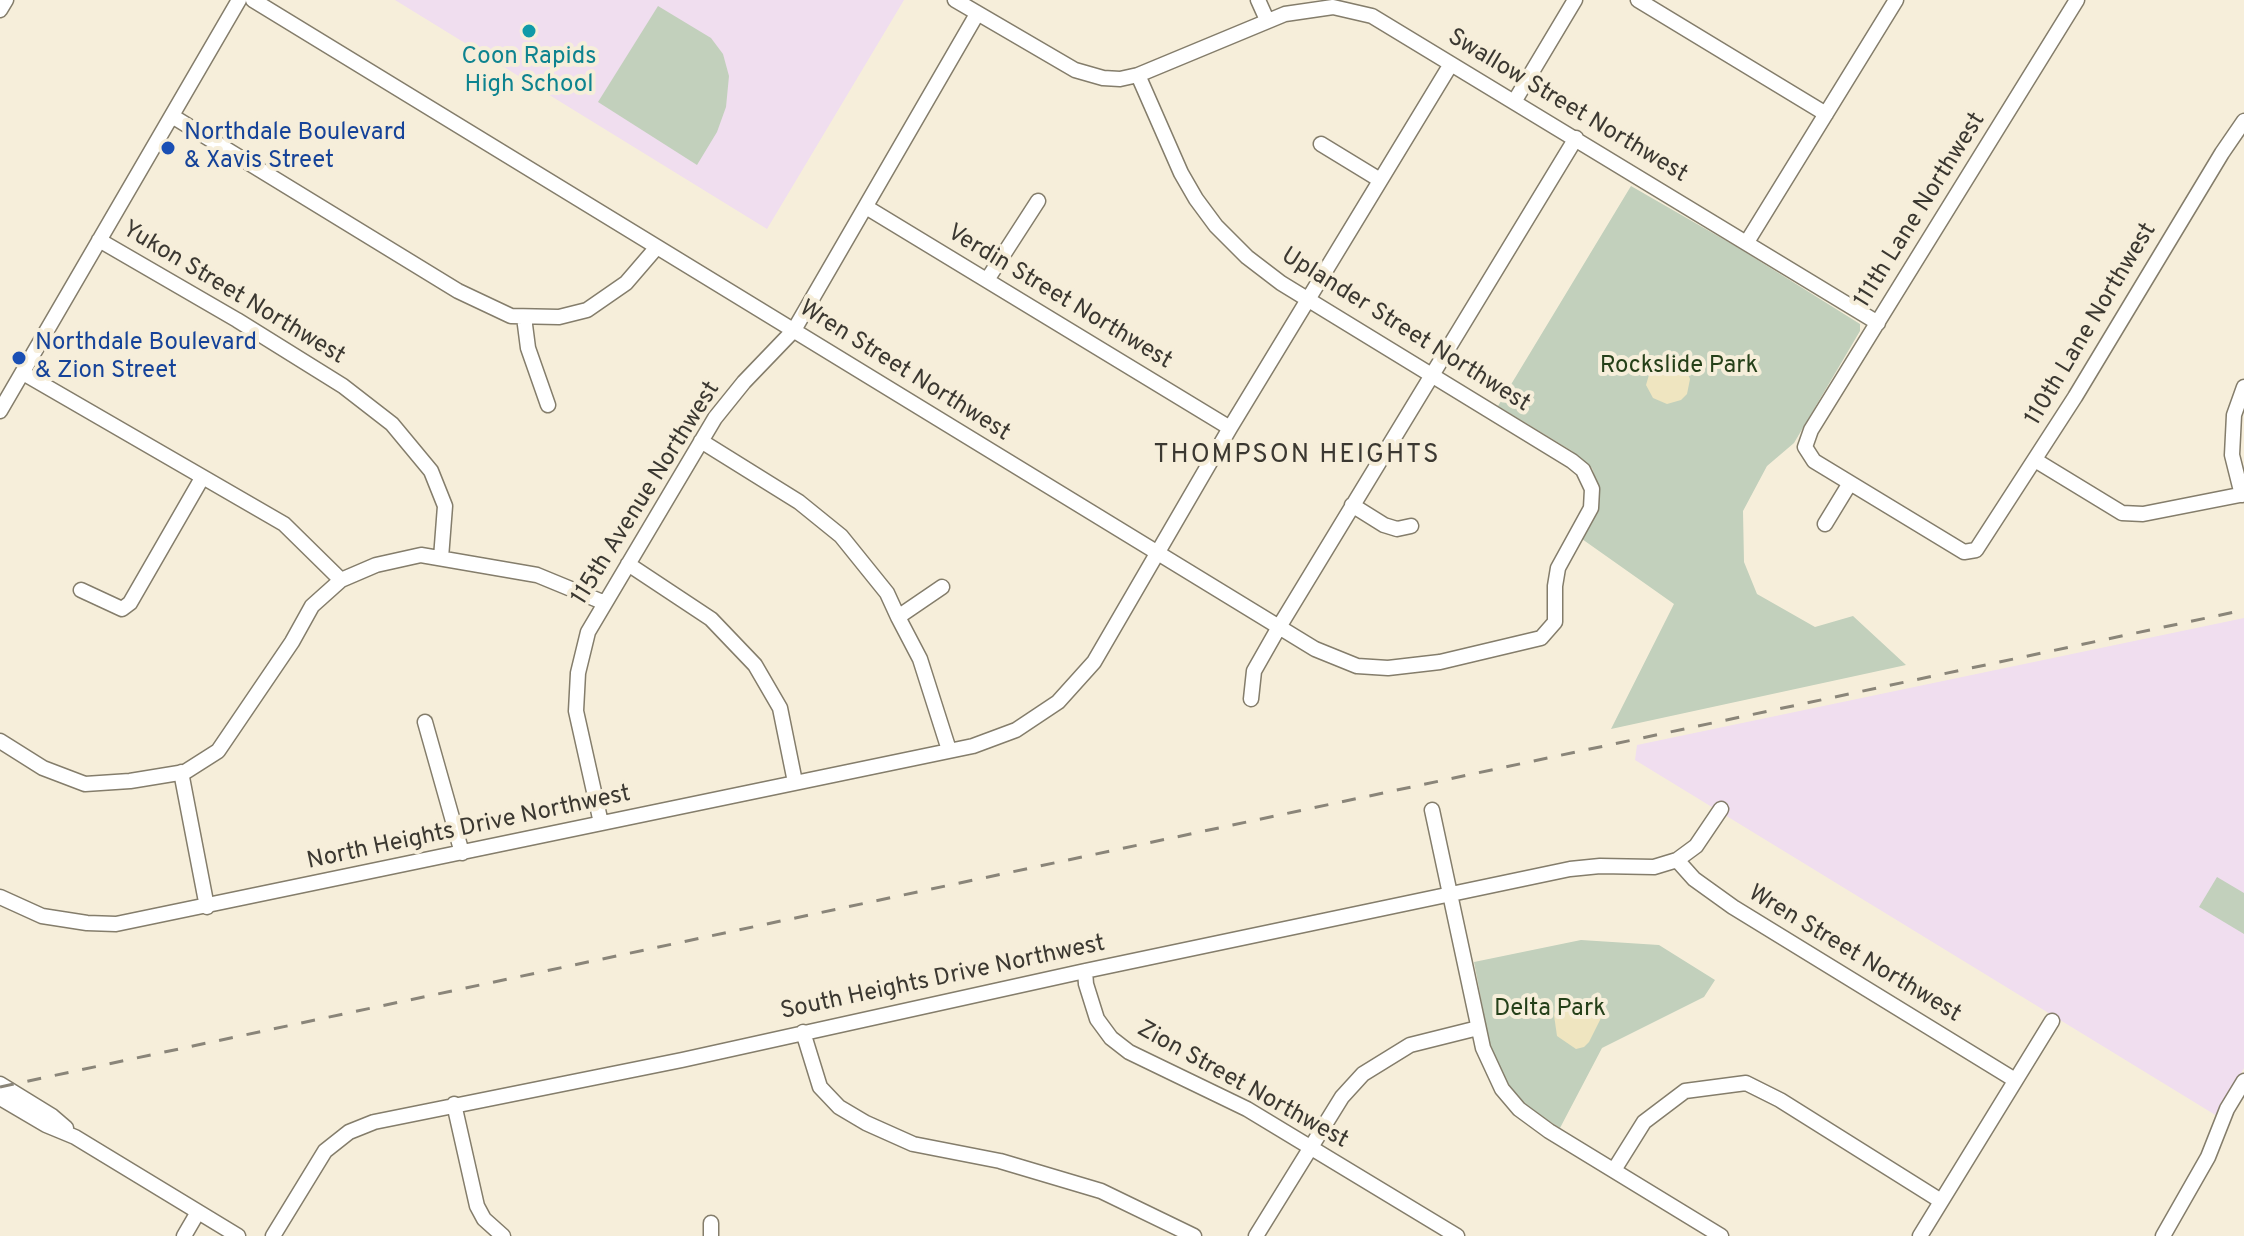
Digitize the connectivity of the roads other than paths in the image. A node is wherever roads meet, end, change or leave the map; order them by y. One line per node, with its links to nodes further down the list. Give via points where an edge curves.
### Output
1 (6, 0): 10 (street)
2 (239, 0): 17 (street)
3 (253, 0): 26 (street, Wren Street Northwest)
4 (955, 0): 11 (street, Swallow Street Northwest)
5 (1258, 0): 12 (street)
6 (1575, 0): 15 (street)
7 (1638, 0): 16 (street)
8 (1896, 0): 16 (street)
9 (2077, 0): 30 (street, 111th Lane Northwest)
10 (0, 10)
11 (977, 14): 14 (street, Swallow Street Northwest, via 1075,70 1103,78); 23 (street, 115th Avenue Northwest)
12 (1267, 20): 13 (street, Swallow Street Northwest, via 1314,8 1349,9 1393,27); 14 (street, Swallow Street Northwest)
13 (1451, 64): 15 (street, Swallow Street Northwest); 21 (street, North Heights Drive Northwest)
14 (1138, 75): 28 (street, Uplander Street Northwest, via 1181,173 1216,226 1247,257)
15 (1514, 102): 19 (street, Swallow Street Northwest)
16 (1826, 114): 25 (street)
17 (172, 116): 24 (street); 29 (street, via 458,291 497,311)
18 (2244, 121): 39 (street, 110th Lane Northwest)
19 (1576, 138): 25 (street, Swallow Street Northwest); 33 (street)
20 (1321, 144): 21 (street)
21 (1380, 180): 28 (street, North Heights Drive Northwest)
22 (1038, 201): 27 (street)
23 (866, 207): 27 (street, Verdin Street Northwest); 31 (street, 115th Avenue Northwest)
24 (99, 240): 32 (street); 47 (street, Yukon Street Northwest, via 343,386 392,424 431,471 445,506)
25 (1747, 242): 30 (street, Swallow Street Northwest)
26 (657, 247): 29 (street, via 626,283 587,310); 31 (street, Wren Street Northwest)
27 (987, 280): 37 (street, Verdin Street Northwest)
28 (1309, 300): 33 (street, Uplander Street Northwest); 37 (street, North Heights Drive Northwest)
29 (524, 317): 35 (street, via 528,348)
30 (1878, 323): 41 (street, 111th Lane Northwest, via 1805,447 1814,461)
31 (794, 330): 38 (street, 115th Avenue Northwest, via 730,398); 46 (street, Wren Street Northwest)
32 (23, 373): 36 (street); 40 (street)
33 (1433, 377): 43 (street); 54 (street, Uplander Street Northwest, via 1572,461 1588,479 1591,508 1558,568)
34 (2244, 387): 42 (street, via 2234,415 2232,455)
35 (548, 405)
36 (0, 411)
37 (1230, 428): 46 (street, North Heights Drive Northwest)
38 (701, 441): 48 (street, 115th Avenue Northwest); 53 (street, via 799,502 841,536 887,593)
39 (2035, 460): 41 (street, 110th Lane Northwest, via 1976,550 1964,552); 42 (street, via 2122,513 2143,514)
40 (202, 478): 49 (street, via 284,524); 51 (street, via 130,603 122,609)
41 (1850, 483): 44 (street)
42 (2243, 495)
43 (1352, 505): 45 (street, via 1384,525); 55 (street)
44 (1825, 524)
45 (1411, 526)
46 (1159, 553): 55 (street, Wren Street Northwest); 59 (street, North Heights Drive Northwest, via 1094,662 1058,702 1016,730)
47 (441, 558): 49 (street, via 421,555); 52 (street, via 537,575)
48 (628, 564): 52 (street, 115th Avenue Northwest); 61 (street, via 711,619 755,665 780,708)
49 (341, 580): 60 (street, via 312,606 218,751)
50 (942, 587): 53 (street)
51 (81, 590)
52 (605, 603): 64 (street, 115th Avenue Northwest, via 588,632 576,711)
53 (898, 617): 59 (street, via 920,659)
54 (1555, 622): 55 (street, Wren Street Northwest, via 1534,641 1388,668 1357,666)
55 (1279, 627): 56 (street, via 1254,671)
56 (1251, 699)
57 (425, 722): 65 (street)
58 (0, 741): 60 (street, via 43,768 85,784)
59 (949, 750): 61 (street, North Heights Drive Northwest)
60 (181, 772): 69 (street)
61 (795, 782): 64 (street, North Heights Drive Northwest)
62 (1721, 809): 66 (street, via 1696,846)
63 (1432, 810): 67 (street)
64 (601, 823): 65 (street, North Heights Drive Northwest)
65 (462, 853): 69 (street, North Heights Drive Northwest)
66 (1677, 860): 67 (street, South Heights Drive Northwest, via 1654,867 1588,866); 74 (street, Wren Street Northwest, via 1733,907)
67 (1451, 894): 70 (street, South Heights Drive Northwest); 72 (street)
68 (0, 897): 69 (street, North Heights Drive Northwest, via 42,916 87,923 116,924)
69 (207, 907)
70 (1085, 971): 73 (street, South Heights Drive Northwest); 80 (street, Zion Street Northwest, via 1091,1005 1111,1038 1148,1063 1247,1109)
71 (2052, 1021): 74 (street)
72 (1478, 1028): 80 (street, via 1410,1045 1376,1064 1342,1097); 81 (street, via 1494,1077 1519,1109)
73 (803, 1032): 78 (street, South Heights Drive Northwest); 88 (street, via 820,1087 839,1107 866,1123 913,1144 1000,1161 1090,1187)
74 (2015, 1080): 82 (street)
75 (2244, 1081): 93 (street)
76 (0, 1084): 79 (street)
77 (0, 1098): 79 (street)
78 (454, 1104): 86 (street, South Heights Drive Northwest, via 374,1122 335,1141 315,1164); 87 (street, via 477,1206)
79 (75, 1137): 83 (street)
80 (1311, 1147): 89 (street); 90 (street, Zion Street Northwest)
81 (1614, 1170): 82 (street, via 1644,1122 1685,1091 1746,1083); 91 (street)
82 (1941, 1201): 92 (street)
83 (198, 1212): 84 (street); 85 (street)
84 (184, 1236)
85 (238, 1236)
86 (273, 1236)
87 (503, 1236)
88 (1194, 1236)
89 (1256, 1236)
90 (1457, 1236)
91 (1721, 1236)
92 (1920, 1236)
93 (2163, 1236)

